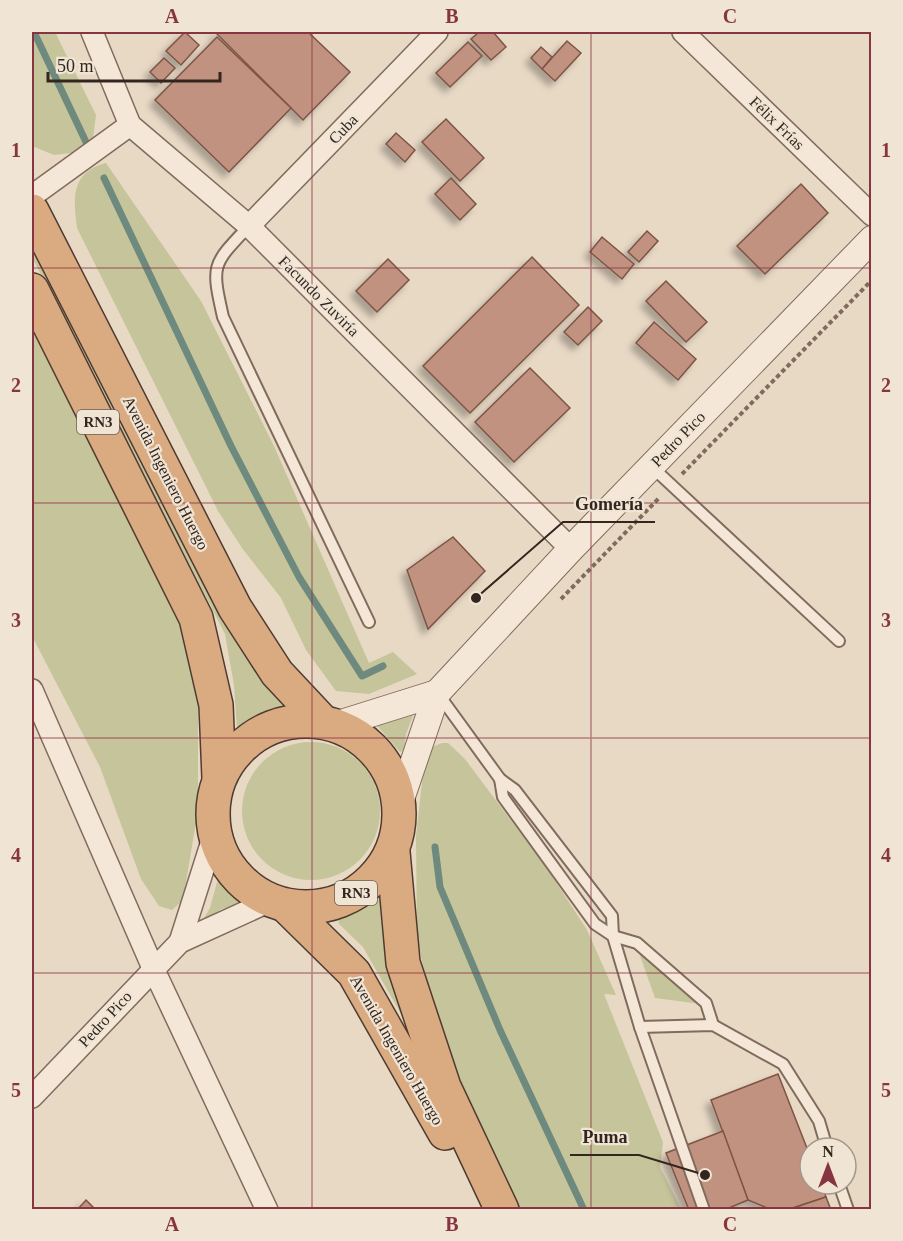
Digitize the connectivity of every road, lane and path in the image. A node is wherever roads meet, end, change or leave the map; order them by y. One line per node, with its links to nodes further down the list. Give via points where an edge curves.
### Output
1 (92, 32): 4 (street, Facundo Zuviría)
2 (437, 32): 8 (street, Cuba)
3 (683, 32): 7 (street, Félix Frías)
4 (130, 125): 5 (street); 8 (street, Facundo Zuviría)
5 (32, 196)
6 (32, 211): 17 (highway, Avenida Ingeniero Huergo / RN3, via 235,608 277,673)
7 (872, 215)
8 (249, 226): 12 (street, Facundo Zuviría); 13 (lane, via 222,254 214,277 223,317)
9 (872, 239): 11 (street, Pedro Pico)
10 (32, 290): 18 (highway, Avenida Ingeniero Huergo / RN3, via 196,618 216,705)
11 (651, 466): 12 (street, Pedro Pico); 14 (lane)
12 (571, 549): 16 (street, Pedro Pico)
13 (369, 622)
14 (840, 641)
15 (32, 690): 26 (street)
16 (437, 693): 17 (street, Pedro Pico); 19 (lane); 20 (street, Pedro Pico)
17 (329, 723): 18 (highway, Avenida Ingeniero Huergo / RN3, via 282,724 256,735 234,754); 20 (highway, Avenida Ingeniero Huergo / RN3, via 359,737 378,754 392,777)
18 (219, 778): 21 (highway, Avenida Ingeniero Huergo / RN3, via 212,806)
19 (500, 779): 24 (lane, via 503,797 595,924); 24 (lane, via 515,790 612,916)
20 (400, 802): 22 (highway, Avenida Ingeniero Huergo / RN3, via 400,827)
21 (214, 835): 23 (highway, Avenida Ingeniero Huergo / RN3, via 225,863 244,886); 25 (street, Pedro Pico)
22 (393, 852): 23 (highway, Avenida Ingeniero Huergo / RN3, via 375,879 349,898 318,908); 33 (highway, Avenida Ingeniero Huergo / RN3, via 403,963 444,1087)
23 (278, 904): 25 (street, Pedro Pico); 32 (highway, Avenida Ingeniero Huergo / RN3, via 354,973)
24 (613, 936): 27 (lane, via 637,943 706,1003); 28 (lane)
25 (180, 942): 26 (street, Pedro Pico)
26 (153, 968): 29 (street, Pedro Pico); 31 (street)
27 (713, 1025): 28 (lane); 30 (lane, via 783,1064 819,1121)
28 (640, 1027): 34 (lane)
29 (32, 1097)
30 (823, 1136)
31 (267, 1209)
32 (485, 1209)
33 (502, 1209)
34 (704, 1209)

